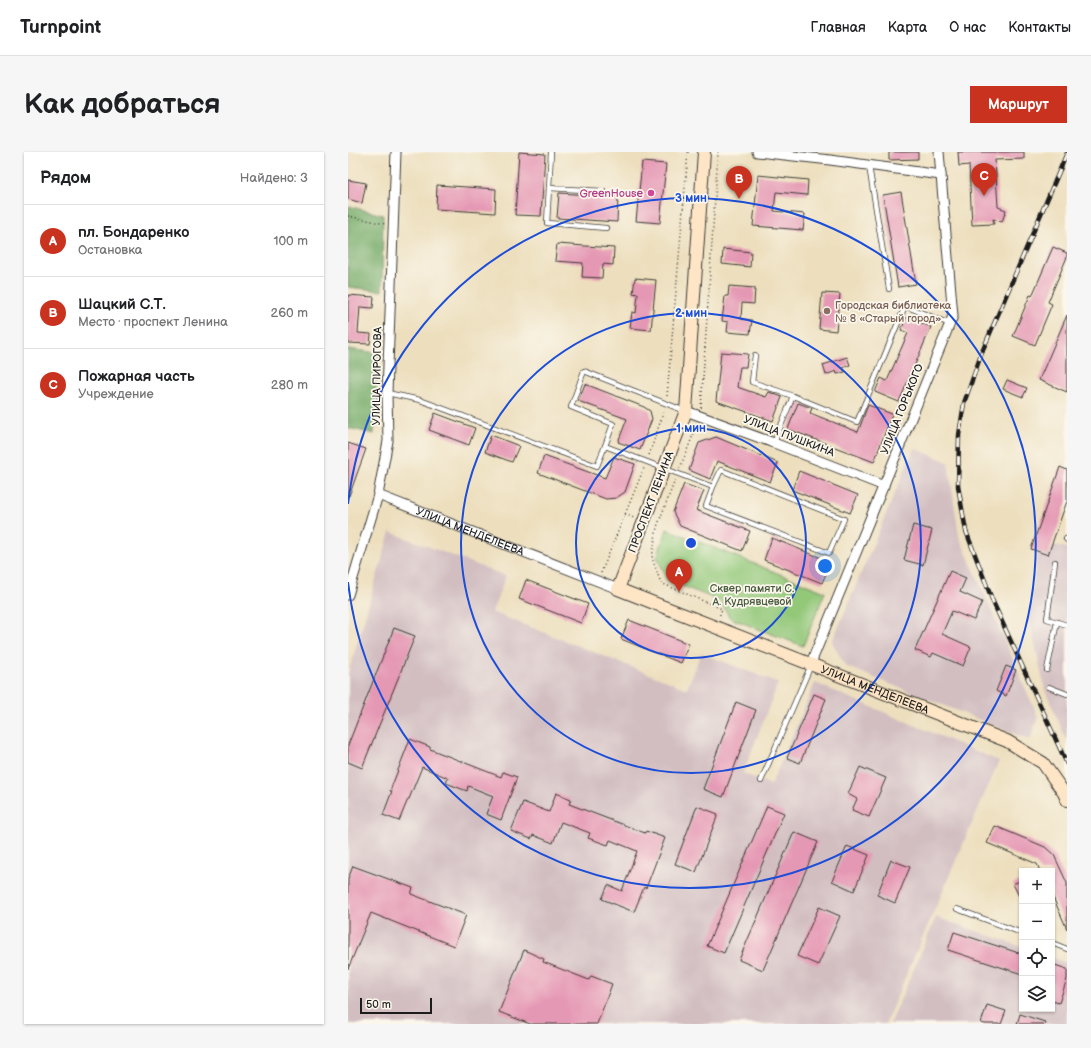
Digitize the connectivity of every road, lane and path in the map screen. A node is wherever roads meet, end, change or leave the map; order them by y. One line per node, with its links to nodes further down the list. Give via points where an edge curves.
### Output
1 (396, 152): 13 (street, УЛИЦА ПИРОГОВА)
2 (551, 152): 10 (lane)
3 (688, 152): 20 (path)
4 (704, 152): 21 (main road, ПРОСПЕКТ ЛЕНИНА)
5 (757, 152): 7 (street)
6 (939, 152): 9 (street, УЛИЦА ГОРЬКОГО)
7 (830, 156): 8 (street)
8 (869, 166): 9 (street); 15 (lane)
9 (941, 175): 16 (street, УЛИЦА ГОРЬКОГО, via 953,316)
10 (549, 188): 11 (lane); 14 (lane, via 547,223)
11 (603, 191)
12 (348, 216): 13 (path)
13 (393, 226): 18 (street, УЛИЦА ПИРОГОВА)
14 (606, 228)
15 (889, 290)
16 (950, 324): 19 (lane, via 905,306 857,422); 26 (street, УЛИЦА ГОРЬКОГО)
17 (755, 355): 19 (lane, via 752,382)
18 (387, 393): 23 (lane, via 420,400 598,466); 28 (street, УЛИЦА ПИРОГОВА, via 388,441)
19 (793, 396): 22 (lane)
20 (666, 402): 21 (lane); 23 (lane, via 584,371 571,407 613,424); 24 (path)
21 (686, 411): 22 (street, УЛИЦА ПУШКИНА); 25 (main road, ПРОСПЕКТ ЛЕНИНА)
22 (774, 442): 26 (street, УЛИЦА ПУШКИНА)
23 (605, 446): 24 (lane)
24 (646, 461): 25 (lane); 30 (path)
25 (664, 468): 27 (lane); 31 (main road, ПРОСПЕКТ ЛЕНИНА)
26 (884, 486): 35 (street, УЛИЦА ГОРЬКОГО)
27 (713, 487): 27 (lane, via 706,506 829,553 844,519 721,470)
28 (378, 495): 30 (street, УЛИЦА МЕНДЕЛЕЕВА); 32 (street, УЛИЦА ПИРОГОВА)
29 (1055, 562): 33 (lane, via 1046,619)
30 (598, 581): 31 (street, УЛИЦА МЕНДЕЛЕЕВА)
31 (618, 589): 35 (main road, УЛИЦА МЕНДЕЛЕЕВА)
32 (348, 595)
33 (1057, 622): 34 (lane); 36 (lane)
34 (1067, 625)
35 (811, 663): 39 (lane); 40 (main road, УЛИЦА МЕНДЕЛЕЕВА, via 1006,741 1042,763)
36 (1047, 670)
37 (1049, 687): 38 (lane)
38 (1067, 694)
39 (761, 781)
40 (1067, 800)
41 (956, 910): 42 (lane)
42 (1019, 932)
43 (1055, 945): 44 (lane)
44 (1067, 949)

